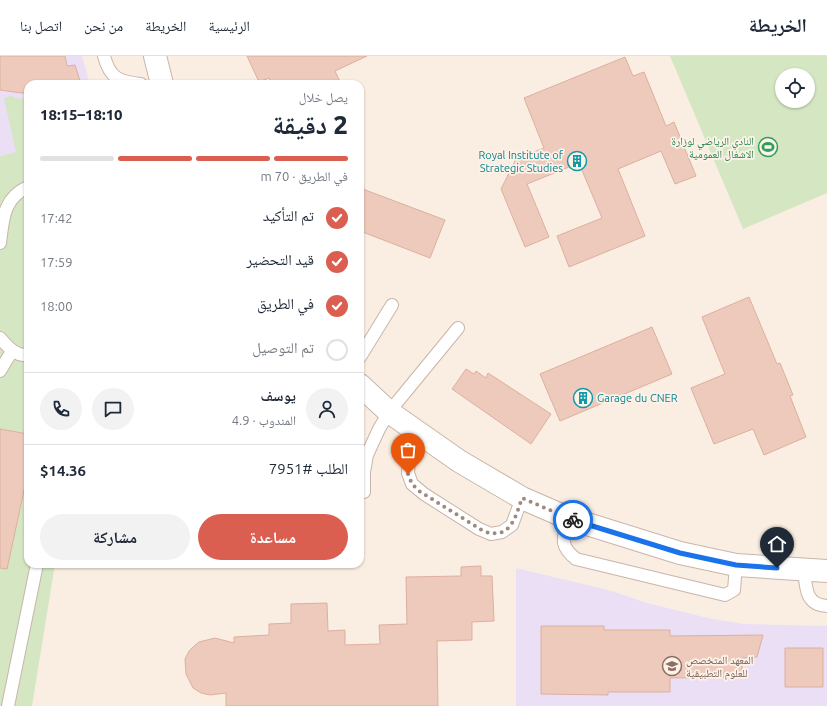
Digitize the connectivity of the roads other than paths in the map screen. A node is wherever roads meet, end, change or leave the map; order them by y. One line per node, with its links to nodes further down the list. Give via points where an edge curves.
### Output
1 (104, 56): 3 (lane)
2 (155, 56): 4 (street)
3 (118, 80)
4 (161, 80)
5 (24, 189): 6 (lane, via 11,199 3,215)
6 (0, 243)
7 (392, 305): 10 (lane)
8 (458, 328): 15 (lane)
9 (0, 338): 11 (lane)
10 (364, 350)
11 (12, 351): 12 (lane); 13 (lane)
12 (24, 356)
13 (0, 370)
14 (364, 389): 15 (street)
15 (389, 412): 16 (street); 17 (lane, via 367,455)
16 (421, 433): 18 (street, via 459,461); 18 (lane, via 409,461 408,474 412,484 424,494 491,534 502,532 512,525)
17 (364, 492)
18 (522, 498): 19 (street)
19 (568, 518): 20 (street, via 680,553); 20 (lane, via 565,548 576,559 726,596 734,590)
20 (736, 565): 22 (street)
21 (36, 568): 25 (lane)
22 (804, 569): 23 (street); 24 (lane, via 808,595 820,606)
23 (827, 571)
24 (827, 606)
25 (8, 706)

